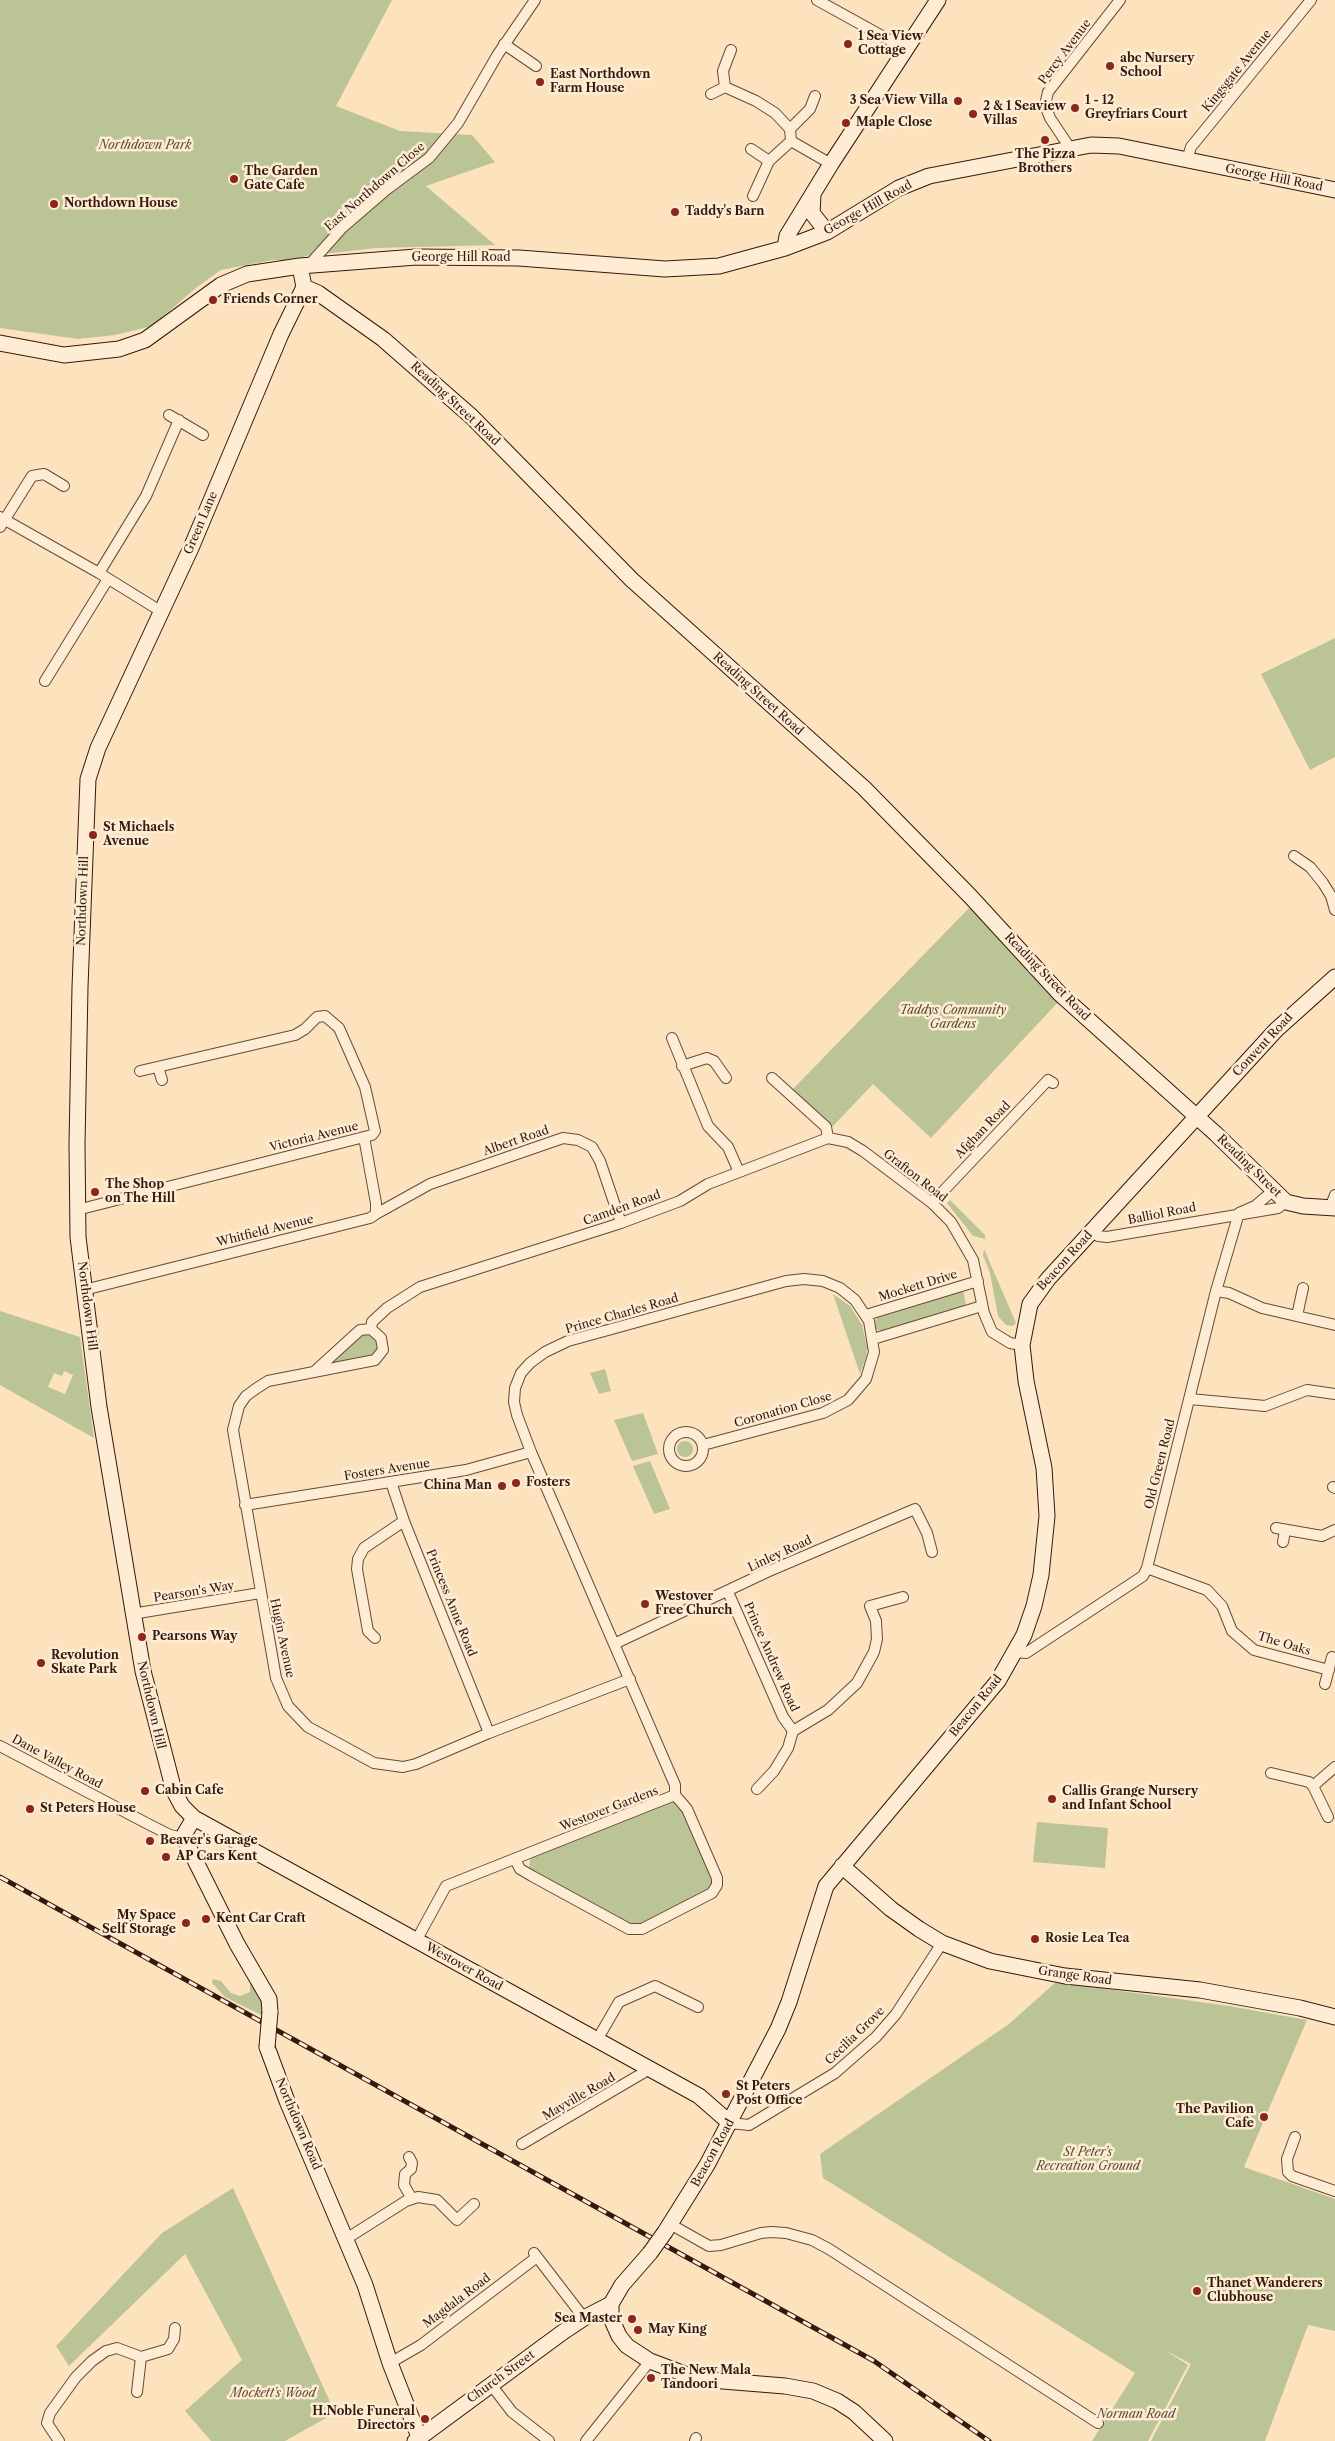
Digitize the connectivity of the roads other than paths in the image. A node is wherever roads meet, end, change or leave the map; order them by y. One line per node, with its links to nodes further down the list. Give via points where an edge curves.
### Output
1 (535, 0): 6 (street, East Northdown Close)
2 (817, 0): 8 (street, via 902,47)
3 (938, 0): 8 (street)
4 (1120, 0): 15 (street, Percy Avenue, via 1048,92 1045,105 1060,136)
5 (1311, 0): 18 (street, Kingsgate Avenue, via 1192,147)
6 (504, 44): 9 (street); 25 (street, East Northdown Close, via 458,123 429,158 386,190)
7 (732, 50): 10 (street, via 723,71)
8 (905, 52): 19 (street)
9 (536, 66)
10 (726, 86): 11 (street); 13 (street, via 775,113)
11 (711, 94)
12 (815, 96): 13 (street, via 810,109)
13 (787, 126): 14 (street)
14 (791, 141): 17 (street); 19 (street)
15 (1070, 148): 18 (street, George Hill Road, via 1118,146); 23 (street, George Hill Road, via 929,176 899,188)
16 (751, 149): 17 (street)
17 (770, 160): 22 (street)
18 (1187, 160): 20 (street, George Hill Road)
19 (831, 164): 21 (street)
20 (1335, 190)
21 (813, 195): 23 (street, via 812,212); 24 (street, via 787,236)
22 (753, 196)
23 (827, 232): 24 (street, George Hill Road)
24 (785, 248): 25 (street, George Hill Road, via 734,263 687,269 519,258 416,257)
25 (305, 265): 26 (street); 27 (street, George Hill Road, via 247,274 221,285 145,340 119,349 64,355)
26 (304, 288): 35 (street, Green Lane, via 281,334); 49 (street, Reading Street Road, via 318,293 383,339 472,417 632,580 864,788 1060,994)
27 (0, 343)
28 (169, 414): 29 (street)
29 (179, 420): 30 (street); 33 (street, via 146,496)
30 (203, 435)
31 (64, 486): 32 (street, via 44,474 32,476)
32 (1, 522): 33 (street)
33 (99, 573): 34 (street)
34 (108, 579): 35 (street); 36 (street)
35 (162, 612): 37 (street, Green Lane, via 98,748)
36 (45, 680)
37 (88, 779): 57 (street, Northdown Hill)
38 (1294, 856): 39 (street, via 1310,867 1323,883)
39 (1335, 910)
40 (1335, 977): 49 (street, Convent Road, via 1290,1015)
41 (672, 1038): 42 (street)
42 (682, 1066): 45 (street, via 708,1058); 52 (street, via 708,1126 728,1148)
43 (158, 1067): 44 (street, Victoria Avenue); 47 (street); 50 (street, Victoria Avenue, via 295,1035 317,1017 325,1016 339,1028 364,1087 375,1130 372,1135)
44 (140, 1071)
45 (726, 1078)
46 (772, 1078): 51 (street, via 826,1127)
47 (162, 1080)
48 (1052, 1083): 55 (street, Afghan Road, via 1048,1080)
49 (1197, 1119): 53 (street, Reading Street); 61 (street, Beacon Road)
50 (364, 1137): 57 (street, Victoria Avenue); 59 (street)
51 (828, 1138): 52 (street, Camden Road); 55 (street, Grafton Road, via 848,1142 863,1151)
52 (739, 1172): 60 (street, Camden Road)
53 (1274, 1190): 54 (street, Reading Street); 58 (street, Balliol Road, via 1255,1206)
54 (1286, 1202): 56 (street, Reading Street, via 1303,1206); 58 (street, Balliol Road, via 1278,1208)
55 (932, 1203): 62 (street, Grafton Road, via 951,1222 965,1243)
56 (1333, 1203)
57 (77, 1210): 65 (street, Northdown Hill)
58 (1239, 1212): 61 (street, Balliol Road, via 1107,1237); 66 (street, Old Green Road)
59 (376, 1214): 60 (street, Albert Road, via 430,1184 562,1138 578,1140 592,1148 600,1161); 65 (street, Whitfield Avenue)
60 (621, 1223): 63 (street, Camden Road)
61 (1091, 1232): 74 (street, Beacon Road, via 1038,1291 1026,1316)
62 (978, 1281): 67 (street, Grafton Road); 68 (street, Mockett Drive)
63 (420, 1287): 72 (street, Hugin Avenue, via 387,1308 372,1322)
64 (1303, 1288): 69 (street)
65 (84, 1290): 90 (street, Northdown Hill)
66 (1216, 1291): 69 (street, via 1229,1293 1262,1308); 77 (street, Old Green Road)
67 (982, 1306): 73 (street); 74 (street, Grafton Road, via 992,1332 1010,1343)
68 (866, 1315): 71 (street, Prince Charles Road); 79 (street, Prince Charles Road, via 848,1294 832,1284 814,1279 795,1279 568,1341 530,1363 521,1373 515,1388 517,1415)
69 (1297, 1316): 70 (street)
70 (1335, 1325)
71 (870, 1327): 73 (street, Coronation Close)
72 (371, 1329): 75 (street, Hugin Avenue, via 357,1332); 75 (street, Hugin Avenue, via 378,1334 382,1344 382,1350 374,1360)
73 (873, 1339): 78 (street, Coronation Close, via 872,1361 866,1379 841,1406)
74 (1022, 1345): 93 (street, Beacon Road, via 1044,1468 1047,1516 1034,1606)
75 (315, 1371): 81 (street, Hugin Avenue, via 268,1382 246,1396 240,1406 234,1430)
76 (1335, 1394): 77 (street, via 1307,1390 1265,1406)
77 (1190, 1399): 86 (street, Old Green Road)
78 (703, 1445)
79 (531, 1452): 80 (street, Fosters Avenue, via 466,1470); 92 (street, Prince Charles Road)
80 (391, 1482): 81 (street, Fosters Avenue); 82 (street, Princess Anne Road)
81 (245, 1504): 88 (street, Hugin Avenue)
82 (404, 1521): 91 (street, via 364,1548 358,1559 368,1631); 99 (street, Princess Anne Road)
83 (1335, 1530): 84 (street, via 1322,1536 1281,1530)
84 (1283, 1542)
85 (932, 1552): 87 (street, Linley Road, via 915,1508)
86 (1147, 1568): 93 (street, Old Green Road, via 1136,1582 1053,1636 1026,1653); 95 (street, The Oaks, via 1208,1590 1222,1606 1232,1632 1254,1650)
87 (728, 1592): 92 (street, Linley Road); 98 (street, Prince Andrew Road, via 783,1717)
88 (260, 1593): 90 (street, Pearson's Way); 99 (street, Hugin Avenue, via 276,1678 288,1706 308,1727 374,1764 403,1768)
89 (903, 1597): 98 (street, Prince Andrew Road, via 870,1606 876,1621 877,1639 874,1652 857,1683 828,1710)
90 (132, 1614): 107 (street, Northdown Hill, via 142,1671 167,1770 174,1792)
91 (374, 1638)
92 (614, 1644): 96 (street, Prince Charles Road)
93 (1016, 1652): 110 (street, Beacon Road, via 998,1682)
94 (1332, 1656): 95 (street)
95 (1328, 1670): 97 (street)
96 (630, 1679): 99 (street, Hugin Avenue); 105 (street, Prince Charles Road, via 675,1785)
97 (1325, 1684)
98 (793, 1731): 104 (street, Prince Andrew Road, via 788,1748 774,1771)
99 (489, 1734)
100 (0, 1746): 108 (street, Dane Valley Road, via 170,1835)
101 (1335, 1768): 103 (street)
102 (1276, 1778): 103 (street, via 1308,1782)
103 (1313, 1786): 106 (street)
104 (757, 1789)
105 (675, 1795): 109 (street, Westover Gardens); 109 (street, Westover Gardens, via 686,1809 717,1878 717,1885 712,1894 642,1929 629,1929 532,1876 520,1868)
106 (1328, 1817)
107 (194, 1818): 108 (street); 111 (street, Westover Road)
108 (184, 1838): 125 (street, Northdown Road, bridge, via 237,1944 269,1999 267,2047)
109 (515, 1859): 111 (street, Westover Gardens, via 446,1886)
110 (842, 1866): 112 (street, Grange Road, via 891,1909); 117 (street, Beacon Road, via 826,1886 789,2002)
111 (416, 1941): 115 (street, Westover Road)
112 (942, 1943): 114 (street, Grange Road, via 990,1961 1050,1974 1200,1990); 117 (street, Cecilia Grove, via 896,2014 876,2037 835,2073 749,2125)
113 (698, 2007): 115 (street, via 678,2002 655,1986 619,2002)
114 (1335, 2017)
115 (597, 2040): 116 (street, Westover Road)
116 (648, 2070): 117 (street, Westover Road, via 698,2096); 119 (street, Mayville Road)
117 (730, 2123): 124 (street, Beacon Road)
118 (1295, 2137): 121 (street, via 1287,2159 1288,2172)
119 (522, 2144)
120 (409, 2157): 122 (street, via 412,2163 405,2174 404,2185)
121 (1335, 2191)
122 (412, 2199): 123 (street, via 437,2200 458,2220); 125 (street)
123 (474, 2204)
124 (668, 2228): 126 (street, Beacon Road, bridge, via 622,2285); 134 (street, via 709,2246 771,2232 786,2233 820,2244)
125 (346, 2239): 131 (street, Northdown Road, via 365,2285)
126 (611, 2311): 127 (street, Church Street); 130 (street, via 615,2329 627,2346)
127 (586, 2317): 131 (street, Magdala Road, via 535,2254 421,2344); 132 (street, Church Street)
128 (175, 2328): 129 (street, via 174,2339 168,2349)
129 (141, 2357): 133 (street); 136 (street, via 130,2351 111,2349 76,2377 50,2413 48,2423)
130 (650, 2362): 138 (street); 139 (street, via 698,2379 813,2391 854,2412)
131 (390, 2363): 135 (street, Northdown Road)
132 (492, 2386): 135 (street, Church Street); 137 (street, via 512,2412)
133 (137, 2392)
134 (1098, 2423)
135 (417, 2439)
136 (59, 2441)
137 (549, 2441)
138 (586, 2441)
139 (885, 2441)

